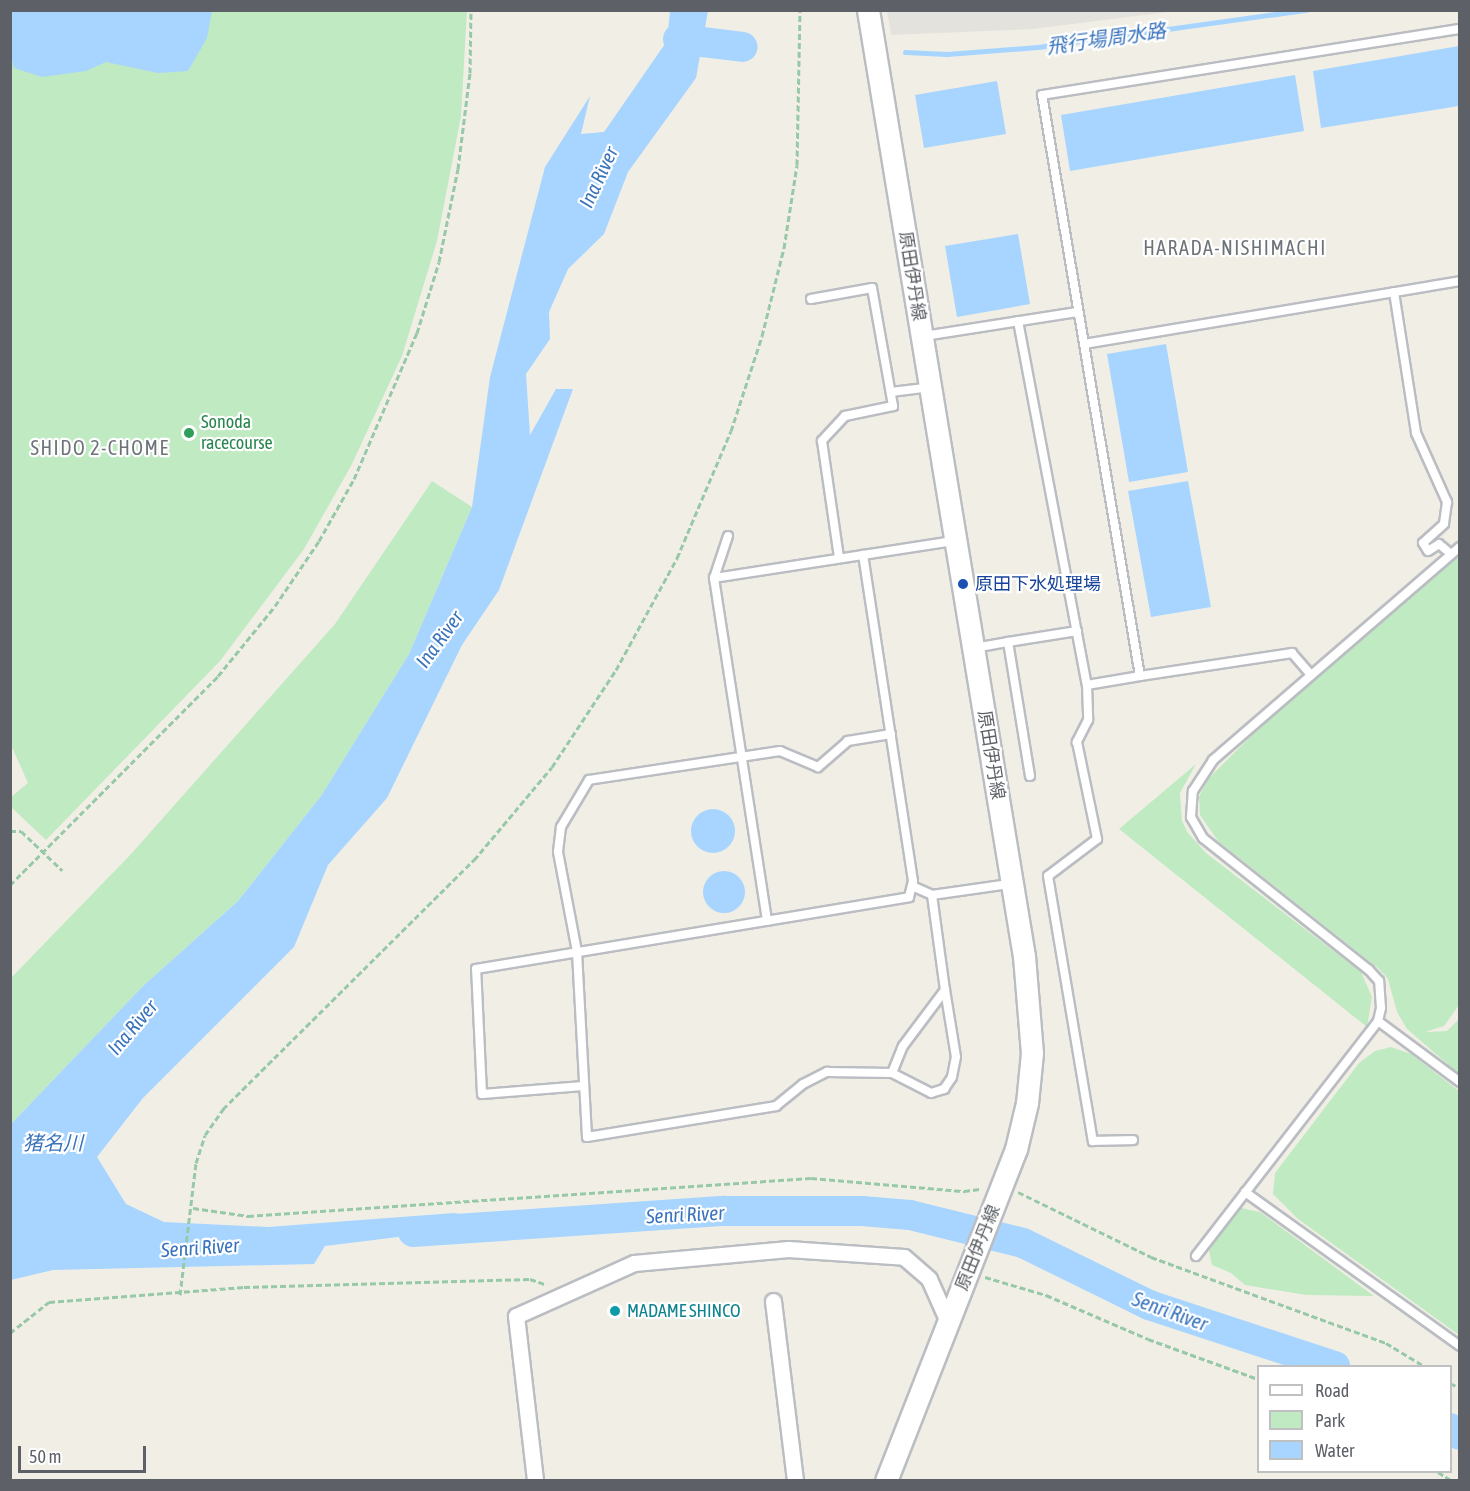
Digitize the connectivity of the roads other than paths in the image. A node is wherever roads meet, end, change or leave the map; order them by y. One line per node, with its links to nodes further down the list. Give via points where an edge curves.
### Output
1 (868, 10): 8 (street, 原田伊丹線)
2 (1460, 28): 6 (lane, via 1042,95)
3 (1460, 281): 4 (lane)
4 (1394, 292): 9 (lane); 15 (lane, via 1416,433 1447,502 1444,524 1423,543 1428,551 1439,544)
5 (811, 299): 11 (lane, via 872,288)
6 (1077, 312): 7 (lane); 9 (lane)
7 (1018, 321): 8 (lane); 19 (lane)
8 (922, 336): 10 (street, 原田伊丹線)
9 (1083, 344): 23 (lane)
10 (930, 387): 11 (lane); 13 (street, 原田伊丹線)
11 (891, 392): 17 (lane, via 893,406 845,416 822,441)
12 (728, 536): 18 (lane)
13 (956, 540): 16 (lane); 21 (street, 原田伊丹線)
14 (1460, 547): 15 (lane)
15 (1451, 554): 22 (lane)
16 (863, 555): 17 (lane); 25 (lane)
17 (839, 558): 18 (lane)
18 (714, 578): 26 (lane)
19 (1077, 631): 20 (lane); 24 (lane)
20 (1008, 642): 21 (lane); 27 (lane)
21 (973, 648): 28 (street, 原田伊丹線)
22 (1311, 675): 23 (lane, via 1292,652); 34 (lane, via 1213,760 1192,791 1191,817 1203,838 1369,970 1380,990)
23 (1140, 676): 24 (lane)
24 (1087, 685): 38 (lane, via 1088,720 1077,742 1097,839 1048,876 1093,1141)
25 (891, 734): 26 (lane, via 848,741 818,767 780,751); 29 (lane)
26 (741, 754): 31 (lane); 32 (lane, via 589,780 561,827 558,852)
27 (1030, 776)
28 (1012, 884): 30 (lane); 42 (street, 原田伊丹線, via 1024,956 1032,1053 1027,1103 1001,1192)
29 (912, 886): 30 (lane); 31 (lane, via 909,897)
30 (932, 895): 33 (lane)
31 (766, 921): 32 (lane)
32 (577, 952): 37 (lane); 37 (lane, via 476,969 482,1094)
33 (945, 990): 35 (lane, via 903,1046); 35 (lane, via 956,1058 952,1077 944,1089 932,1093)
34 (1378, 1021): 36 (lane); 39 (lane)
35 (891, 1073): 37 (lane, via 827,1072 803,1084 776,1106 587,1137)
36 (1460, 1082)
37 (583, 1086)
38 (1133, 1140)
39 (1245, 1192): 40 (lane); 43 (lane)
40 (1196, 1256)
41 (773, 1301): 45 (street)
42 (949, 1324): 44 (street, via 929,1279 904,1257 788,1249 634,1263 516,1316); 46 (street, 原田伊丹線)
43 (1460, 1346)
44 (535, 1480)
45 (795, 1480)
46 (886, 1480)

